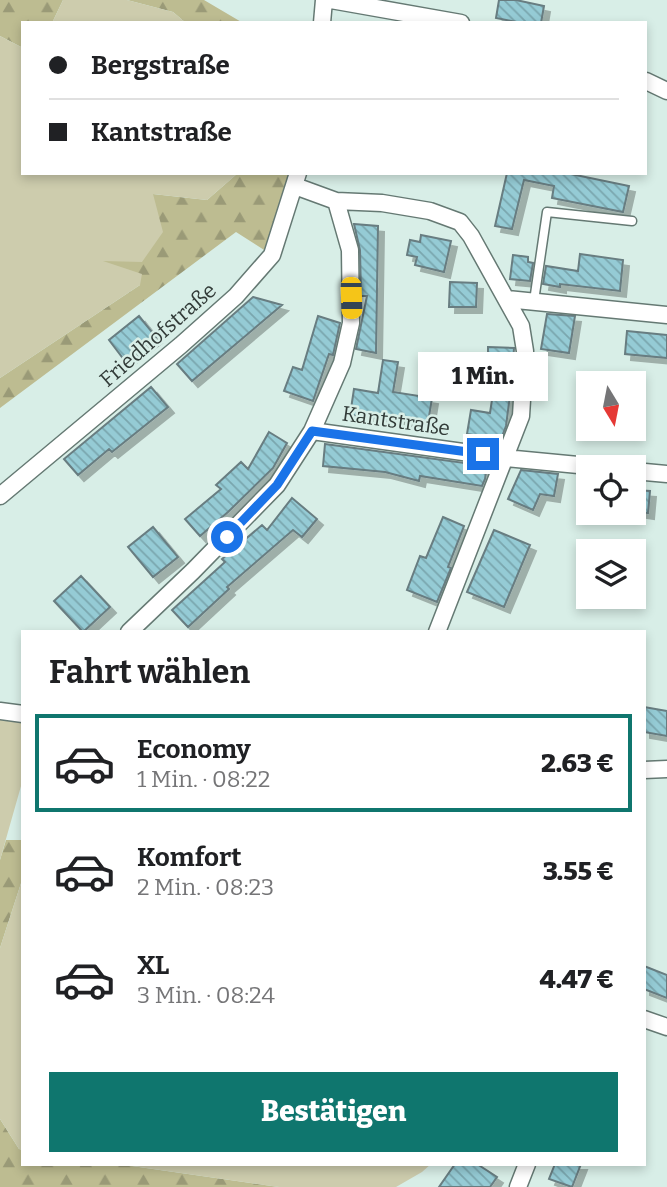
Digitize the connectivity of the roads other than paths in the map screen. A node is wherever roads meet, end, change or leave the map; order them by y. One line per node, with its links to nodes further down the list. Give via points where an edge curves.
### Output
1 (324, 0): 3 (street)
2 (331, 0): 4 (street)
3 (323, 21)
4 (450, 21)
5 (647, 81): 6 (street)
6 (667, 91)
7 (296, 180): 8 (street); 18 (street, Friedhofstraße, via 272,255 236,296)
8 (336, 201): 10 (street, via 430,211 460,222); 13 (street, via 350,250 351,323 342,363)
9 (632, 221): 11 (lane, via 547,212)
10 (507, 299): 11 (street); 14 (street, via 521,326 525,351 521,416)
11 (534, 302): 12 (street)
12 (667, 315)
13 (312, 431): 14 (street, Kantstraße); 19 (street, via 277,485)
14 (506, 458): 15 (street, Kantstraße); 20 (street)
15 (576, 465)
16 (646, 472): 17 (street)
17 (667, 474)
18 (0, 496)
19 (131, 630)
20 (438, 630)
21 (0, 711): 22 (street)
22 (21, 714)
23 (646, 769): 24 (street)
24 (667, 769)
25 (646, 1020): 26 (street)
26 (667, 1027)
27 (526, 1166): 28 (street)
28 (518, 1187)

